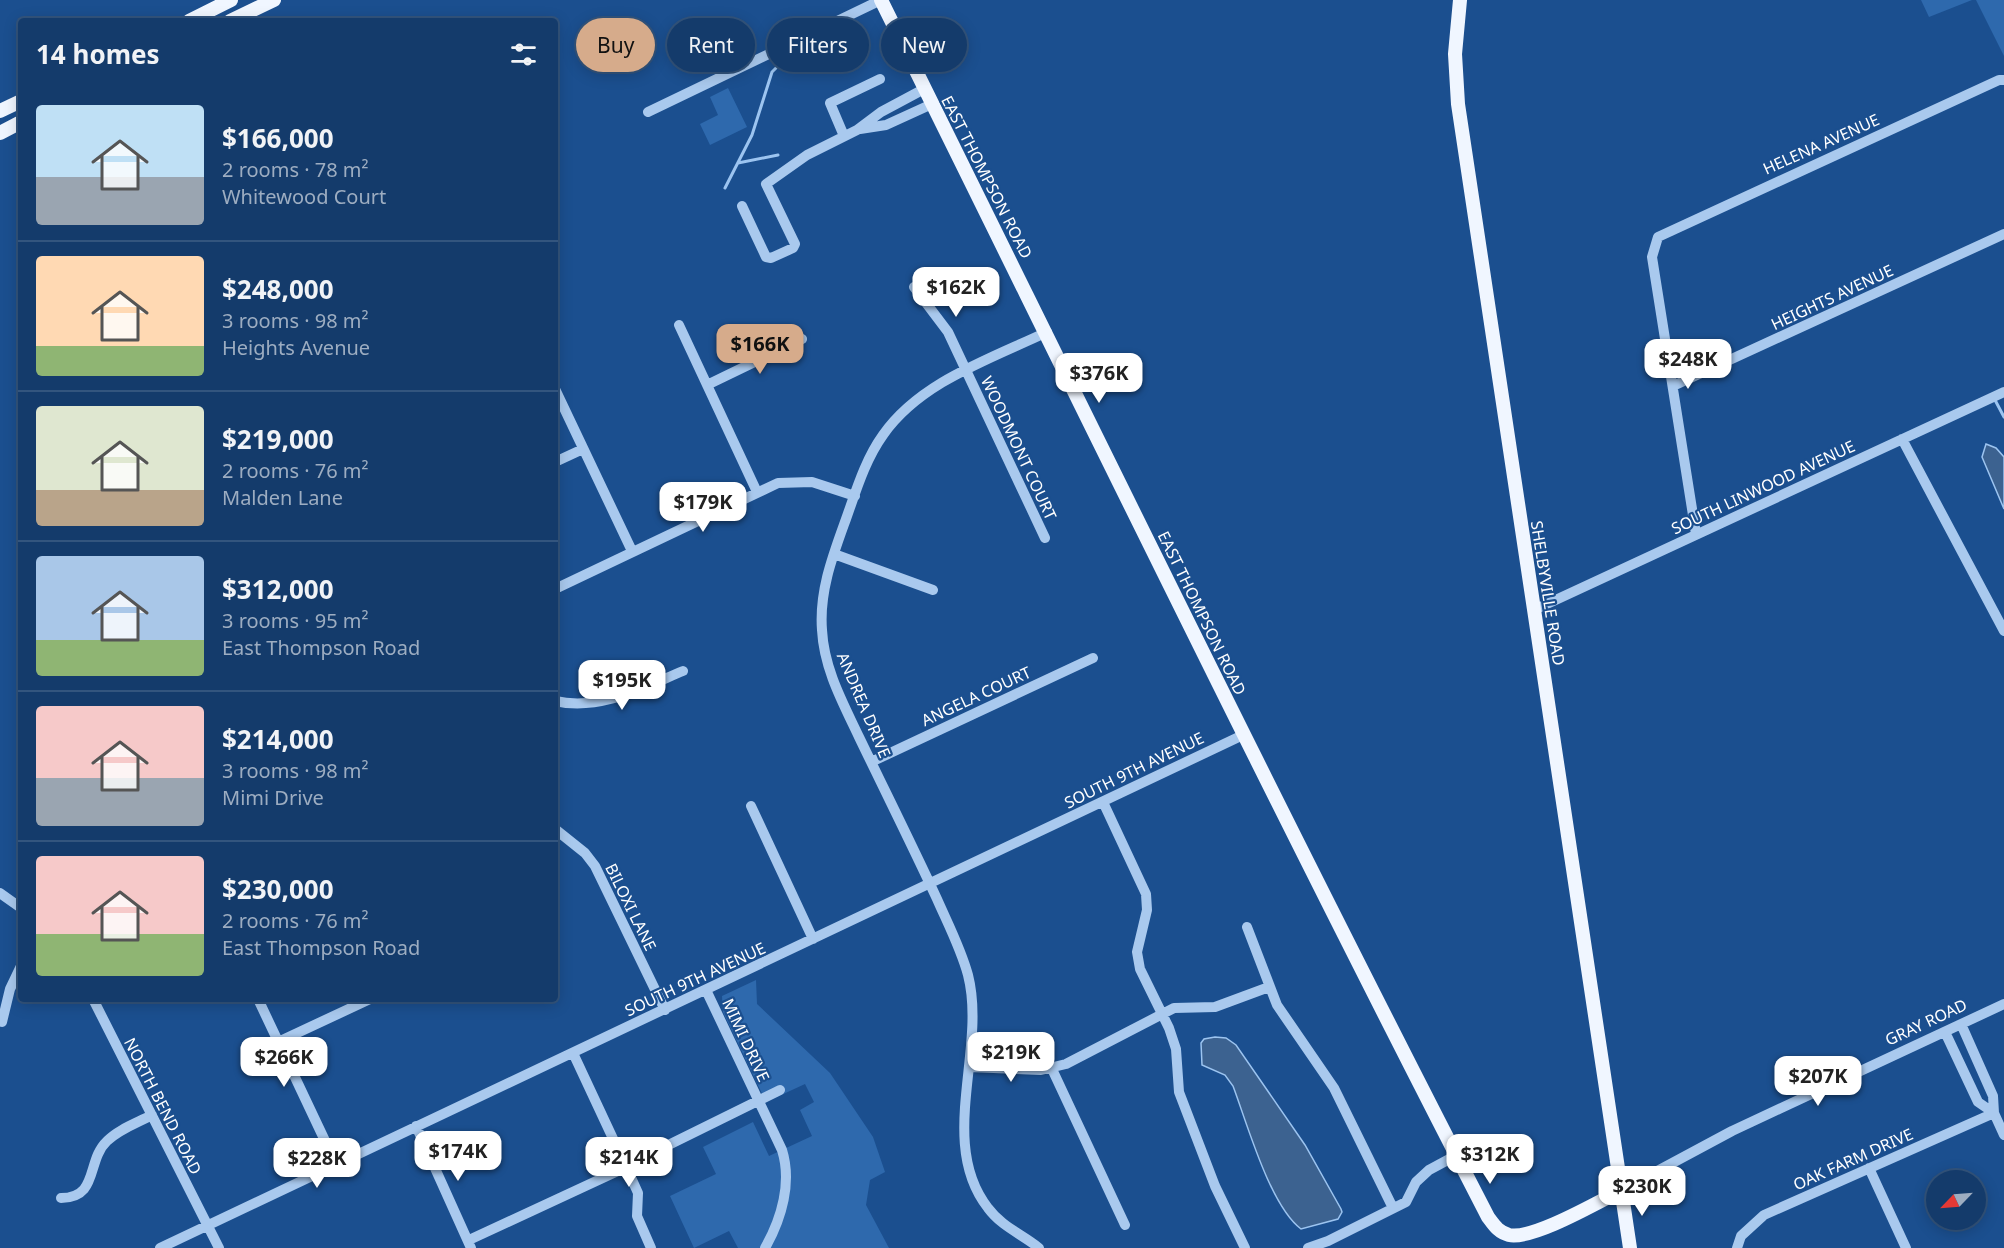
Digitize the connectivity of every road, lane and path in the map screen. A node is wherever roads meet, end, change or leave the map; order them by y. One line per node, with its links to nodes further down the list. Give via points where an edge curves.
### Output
1 (231, 0): 5 (main road)
2 (274, 0): 6 (main road)
3 (881, 0): 9 (main road, EAST THOMPSON ROAD); 13 (street)
4 (1460, 0): 41 (main road, SHELBYVILLE ROAD, via 1455,54 1458,104)
5 (195, 18)
6 (236, 18)
7 (880, 79): 18 (street, via 830,103)
8 (2004, 80): 27 (street, HELENA AVENUE, via 1665,231 1654,242 1652,256)
9 (924, 88): 11 (main road, EAST THOMPSON ROAD); 16 (street)
10 (18, 102): 12 (main road)
11 (932, 104): 16 (street, via 886,125); 23 (main road, EAST THOMPSON ROAD)
12 (0, 111)
13 (648, 112)
14 (18, 124): 17 (main road)
15 (18, 128): 17 (main road)
16 (857, 129): 18 (street)
17 (3, 131)
18 (844, 136): 19 (street, via 807,155 766,184 795,244 793,248 768,258)
19 (742, 206)
20 (2004, 234): 27 (street, HEIGHTS AVENUE)
21 (914, 286): 25 (street, WOODMONT COURT, via 948,332)
22 (679, 325): 26 (street)
23 (1047, 332): 25 (street, ANDREA DRIVE); 46 (main road, EAST THOMPSON ROAD)
24 (802, 339): 26 (street)
25 (966, 371): 34 (street, ANDREA DRIVE, via 917,399 893,422 868,460); 36 (street, WOODMONT COURT)
26 (706, 385): 33 (street)
27 (1673, 386): 35 (street)
28 (2004, 392): 30 (street, SOUTH LINWOOD AVENUE)
29 (558, 395): 31 (street)
30 (1902, 439): 35 (street, SOUTH LINWOOD AVENUE); 42 (street)
31 (583, 449): 32 (street); 37 (street)
32 (558, 461)
33 (757, 492): 34 (street, via 778,483 803,481); 37 (street)
34 (855, 496): 38 (street, ANDREA DRIVE)
35 (1696, 534): 41 (street, SOUTH LINWOOD AVENUE)
36 (1045, 538)
37 (632, 551): 39 (street)
38 (834, 554): 40 (street); 47 (street, ANDREA DRIVE, via 823,595 823,645 836,688)
39 (558, 588)
40 (933, 590)
41 (1534, 610): 82 (main road, SHELBYVILLE ROAD)
42 (2004, 631)
43 (1093, 658): 47 (street, ANGELA COURT)
44 (683, 671): 45 (street, via 601,702)
45 (558, 701)
46 (1243, 735): 48 (street, SOUTH 9TH AVENUE); 78 (main road, EAST THOMPSON ROAD)
47 (871, 762): 51 (street, ANDREA DRIVE)
48 (1103, 802): 51 (street, SOUTH 9TH AVENUE); 64 (street, via 1146,894 1138,960)
49 (751, 806): 55 (street)
50 (558, 831): 63 (street, BILOXI LANE, via 585,853 600,873)
51 (930, 884): 55 (street, SOUTH 9TH AVENUE); 70 (street, ANDREA DRIVE, via 963,958 971,987)
52 (0, 894): 53 (street)
53 (18, 907)
54 (1247, 927): 57 (street)
55 (813, 939): 58 (street, SOUTH 9TH AVENUE)
56 (18, 972): 65 (street)
57 (1269, 987): 64 (street, via 1215,1007 1178,1007); 84 (street, via 1285,1019 1334,1088)
58 (706, 990): 63 (street, SOUTH 9TH AVENUE); 73 (street, MIMI DRIVE)
59 (95, 1002): 75 (street, NORTH BEND ROAD)
60 (259, 1002): 68 (street)
61 (364, 1002): 68 (street)
62 (2004, 1004): 66 (street, GRAY ROAD)
63 (665, 1010): 69 (street, SOUTH 9TH AVENUE)
64 (1162, 1014): 71 (street); 94 (street, via 1176,1049 1179,1092 1215,1186)
65 (2, 1022)
66 (1961, 1024): 67 (street, GRAY ROAD); 74 (street, via 1993,1096)
67 (1945, 1032): 74 (street, via 1978,1102); 82 (street, GRAY ROAD, via 1732,1131)
68 (278, 1042): 79 (street)
69 (573, 1053): 76 (street, SOUTH 9TH AVENUE); 80 (street)
70 (969, 1067): 71 (street); 93 (street, ANDREA DRIVE, via 965,1143 970,1176 994,1216)
71 (1052, 1069): 85 (street)
72 (780, 1090): 73 (street, MIMI DRIVE)
73 (759, 1102): 80 (street, MIMI DRIVE); 92 (street, via 782,1150 788,1175)
74 (1994, 1113): 77 (street); 81 (street, OAK FARM DRIVE)
75 (152, 1115): 83 (street, via 107,1141 82,1192 73,1198); 86 (street, NORTH BEND ROAD)
76 (416, 1126): 79 (street, SOUTH 9TH AVENUE); 88 (street)
77 (2004, 1135)
78 (1455, 1156): 84 (street, via 1429,1170 1416,1182 1406,1202); 87 (main road, EAST THOMPSON ROAD, via 1488,1216)
79 (336, 1164): 86 (street, SOUTH 9TH AVENUE)
80 (626, 1166): 88 (street, MIMI DRIVE); 91 (street, via 638,1193 637,1216)
81 (1869, 1168): 97 (street, OAK FARM DRIVE, via 1764,1215 1741,1236); 98 (street)
82 (1622, 1190): 87 (main road, GRAY ROAD, via 1529,1233); 96 (main road)
83 (62, 1198)
84 (1393, 1208): 95 (street)
85 (1125, 1225)
86 (206, 1226): 89 (street, SOUTH 9TH AVENUE); 90 (street, NORTH BEND ROAD)
87 (1505, 1233)
88 (470, 1244)
89 (160, 1248)
90 (219, 1248)
91 (651, 1248)
92 (765, 1248)
93 (1039, 1248)
94 (1245, 1248)
95 (1308, 1248)
96 (1630, 1248)
97 (1737, 1248)
98 (1906, 1248)

